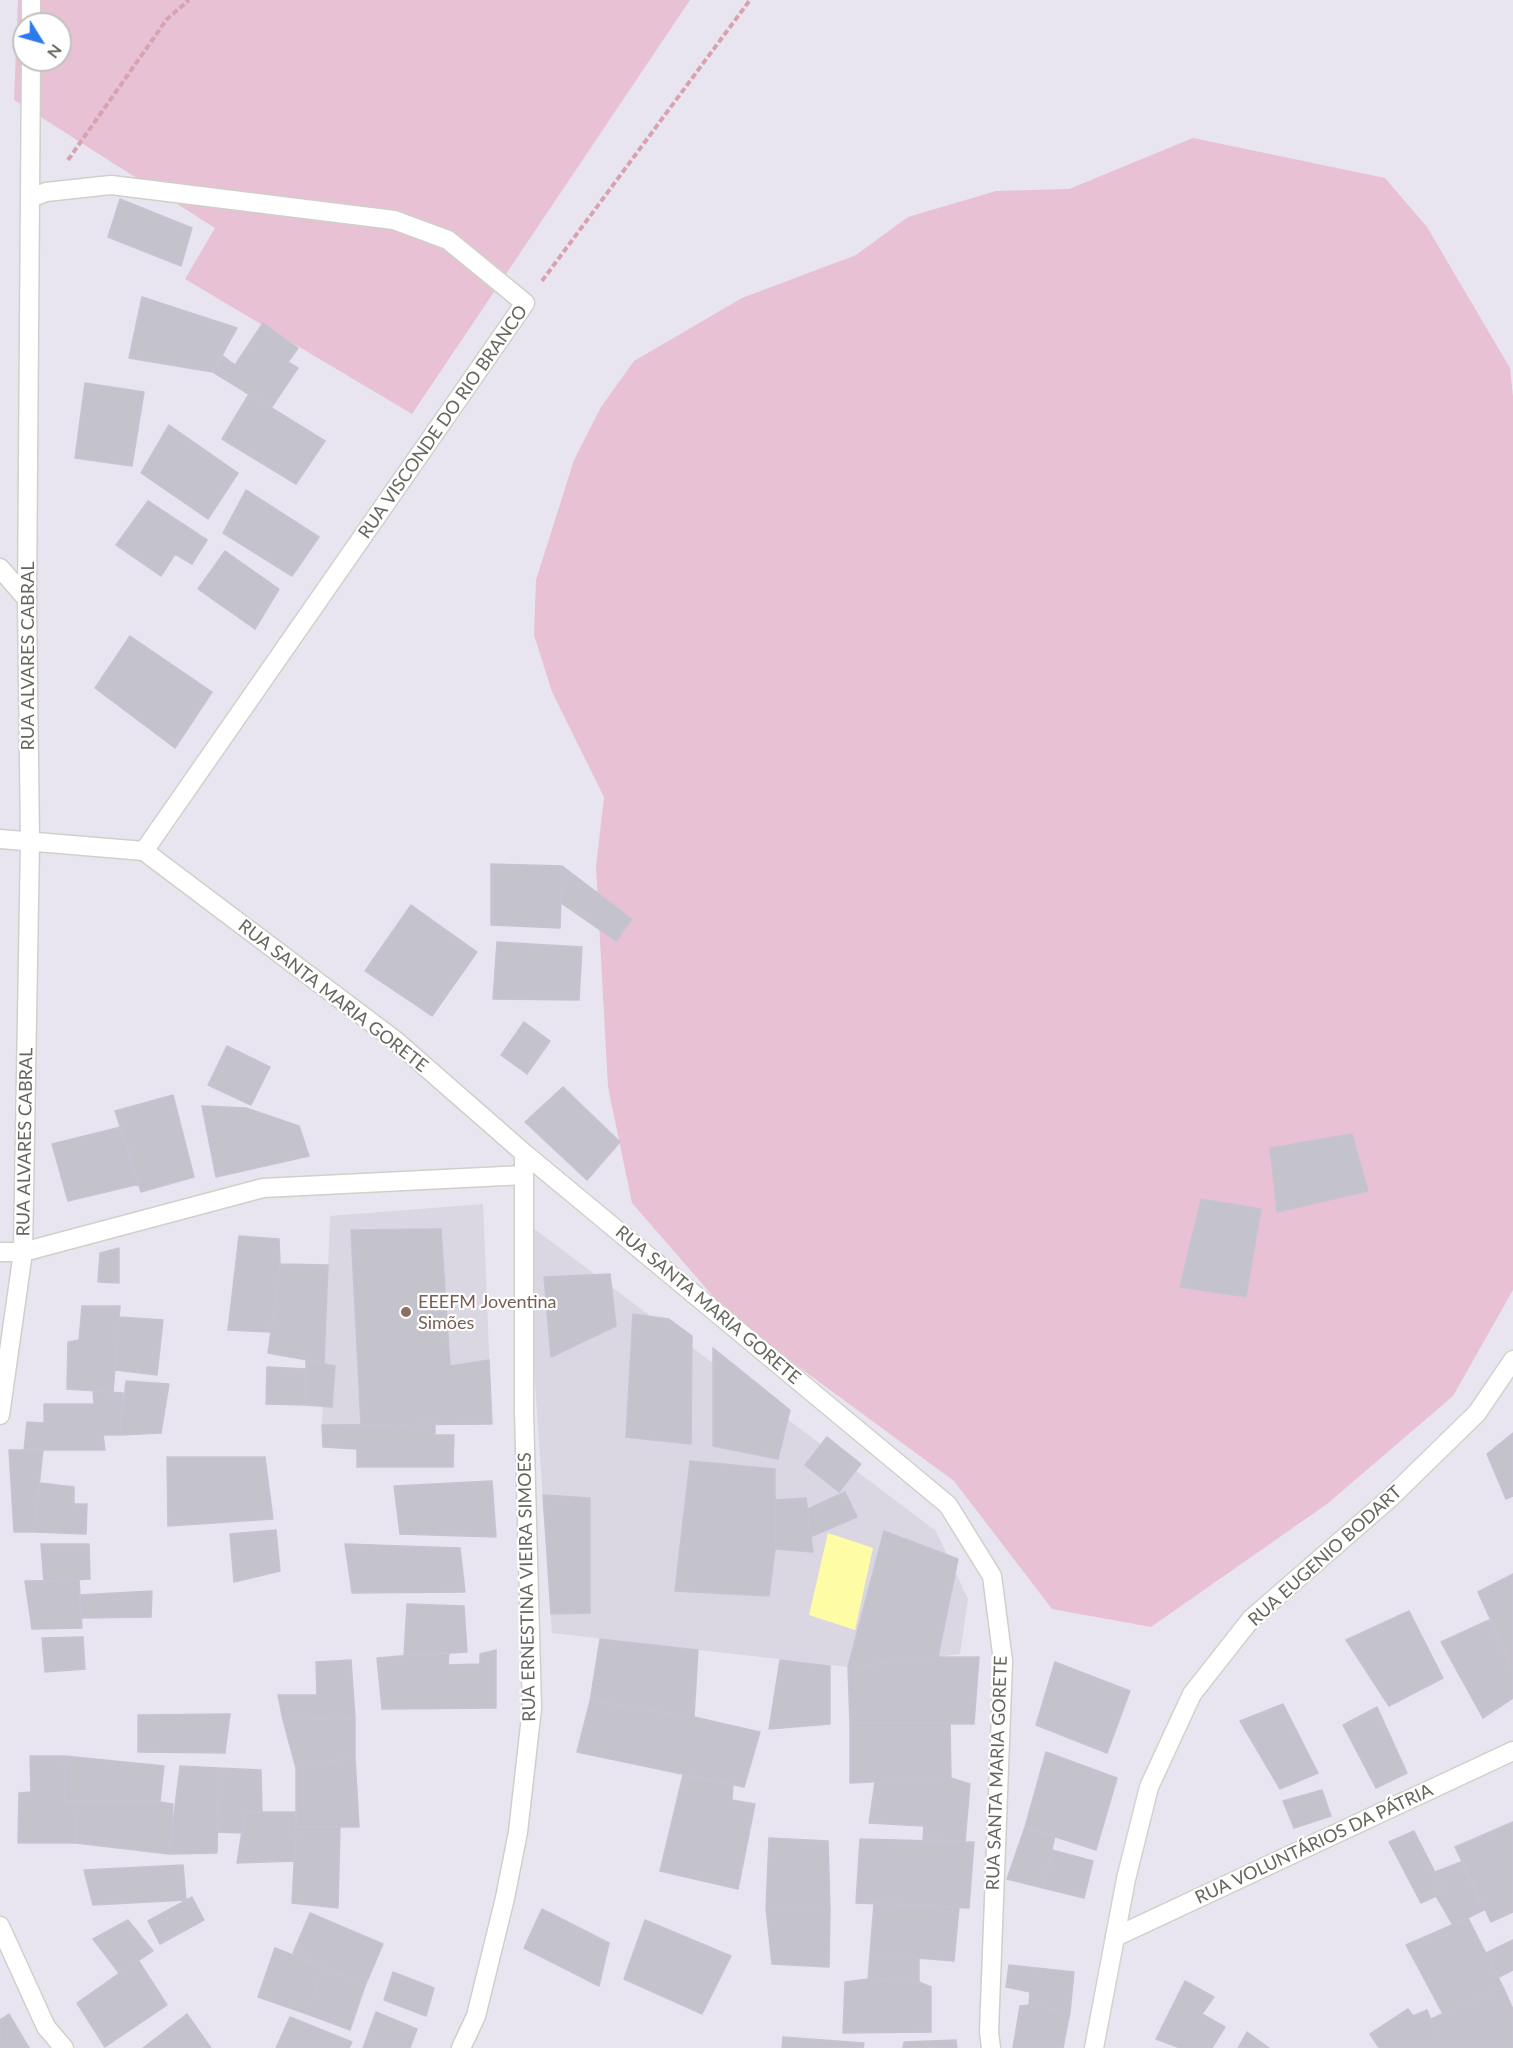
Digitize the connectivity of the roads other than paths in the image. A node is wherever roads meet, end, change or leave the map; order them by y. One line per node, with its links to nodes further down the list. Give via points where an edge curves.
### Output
1 (32, 72): 2 (street, RUA ALVARES CABRAL)
2 (38, 195): 4 (street, RUA ALVARES CABRAL); 7 (street, RUA VISCONDE DO RIO BRANCO, via 111,185 394,220 448,240 525,303)
3 (0, 568): 4 (street)
4 (27, 598): 6 (street, RUA ALVARES CABRAL)
5 (0, 839): 6 (street)
6 (30, 842): 7 (street); 11 (street, RUA ALVARES CABRAL)
7 (144, 850): 8 (street, RUA SANTA MARIA GORETE, via 396,1041)
8 (524, 1152): 9 (street, RUA ERNESTINA VIEIRA SIMOES); 19 (street, RUA SANTA MARIA GORETE, via 948,1505 992,1576 1003,1661)
9 (524, 1176): 11 (street, via 263,1188); 18 (street, RUA ERNESTINA VIEIRA SIMOES, via 524,1411 532,1708 518,1832 505,1898 476,2016)
10 (0, 1252): 11 (street)
11 (23, 1252): 13 (street, RUA ALVARES CABRAL)
12 (1513, 1360): 16 (street, RUA EUGENIO BODART, via 1476,1413 1390,1498 1251,1619 1192,1694 1149,1787)
13 (0, 1414)
14 (1513, 1751): 16 (street, RUA VOLUNTÁRIOS DA PÁTRIA)
15 (0, 1926): 17 (street, via 46,2027)
16 (1115, 1937): 20 (street, RUA EUGENIO BODART)
17 (64, 2048)
18 (460, 2048)
19 (991, 2048)
20 (1094, 2048)

